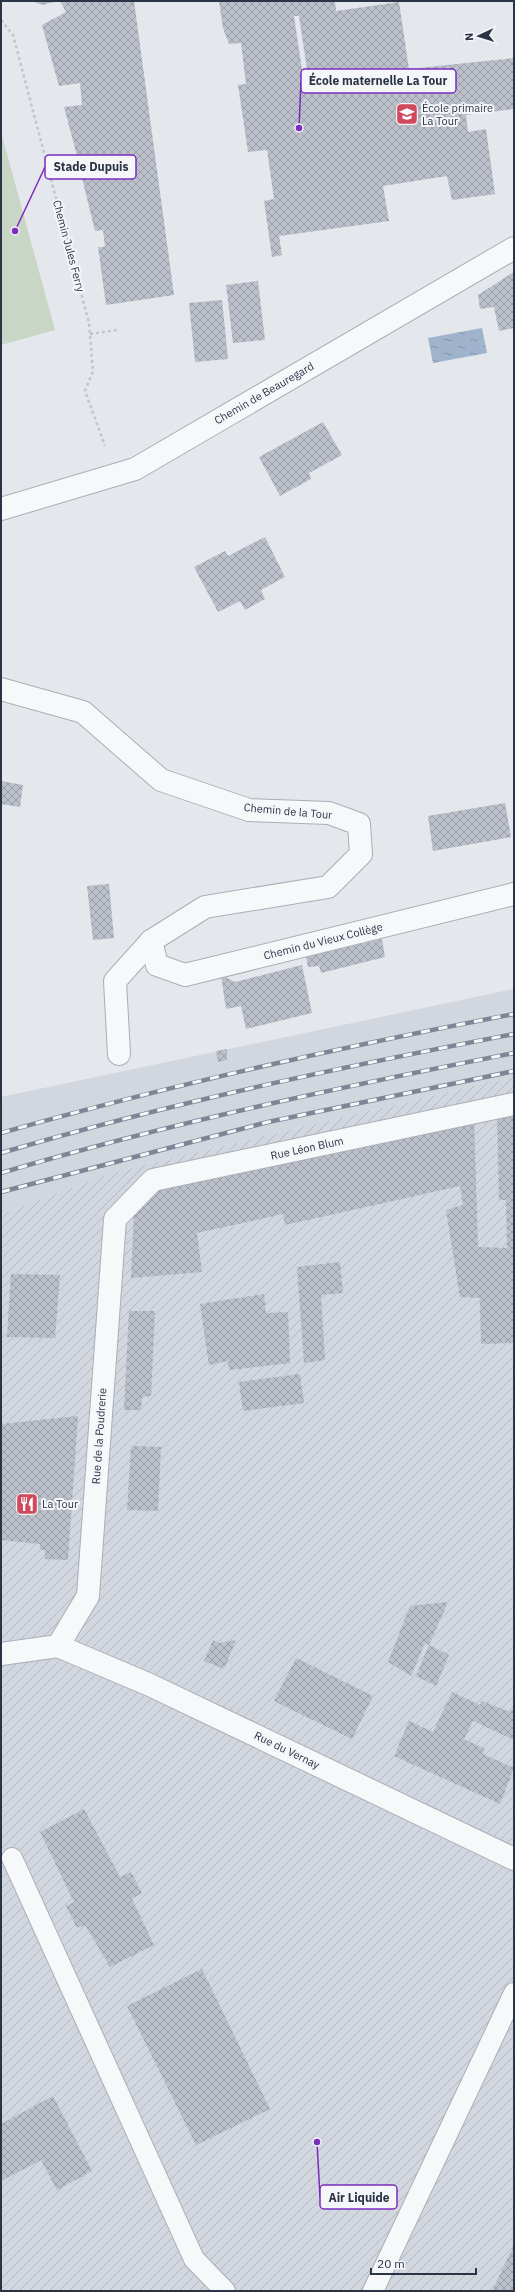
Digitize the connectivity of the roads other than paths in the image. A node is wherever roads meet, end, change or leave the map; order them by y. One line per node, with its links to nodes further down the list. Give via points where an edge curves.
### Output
1 (514, 248): 2 (street, Chemin de Beauregard, via 135,469)
2 (1, 509)
3 (1, 689): 5 (street, Chemin de la Tour, via 83,712 160,780 249,810 329,813 360,824 361,854 328,887 205,907)
4 (514, 894): 5 (street, Chemin du Vieux Collège, via 185,975 157,965)
5 (151, 941): 6 (street, Chemin de la Tour, via 115,981)
6 (120, 1054)
7 (514, 1104): 8 (street, Rue Léon Blum, via 154,1180)
8 (115, 1219): 9 (street, Rue de la Poudrerie, via 88,1596)
9 (58, 1646): 10 (street); 12 (street, Rue du Vernay, via 150,1685)
10 (1, 1654)
11 (12, 1858): 14 (lane, via 194,2259)
12 (514, 1859)
13 (514, 1993): 15 (lane)
14 (225, 2291)
15 (373, 2291)

